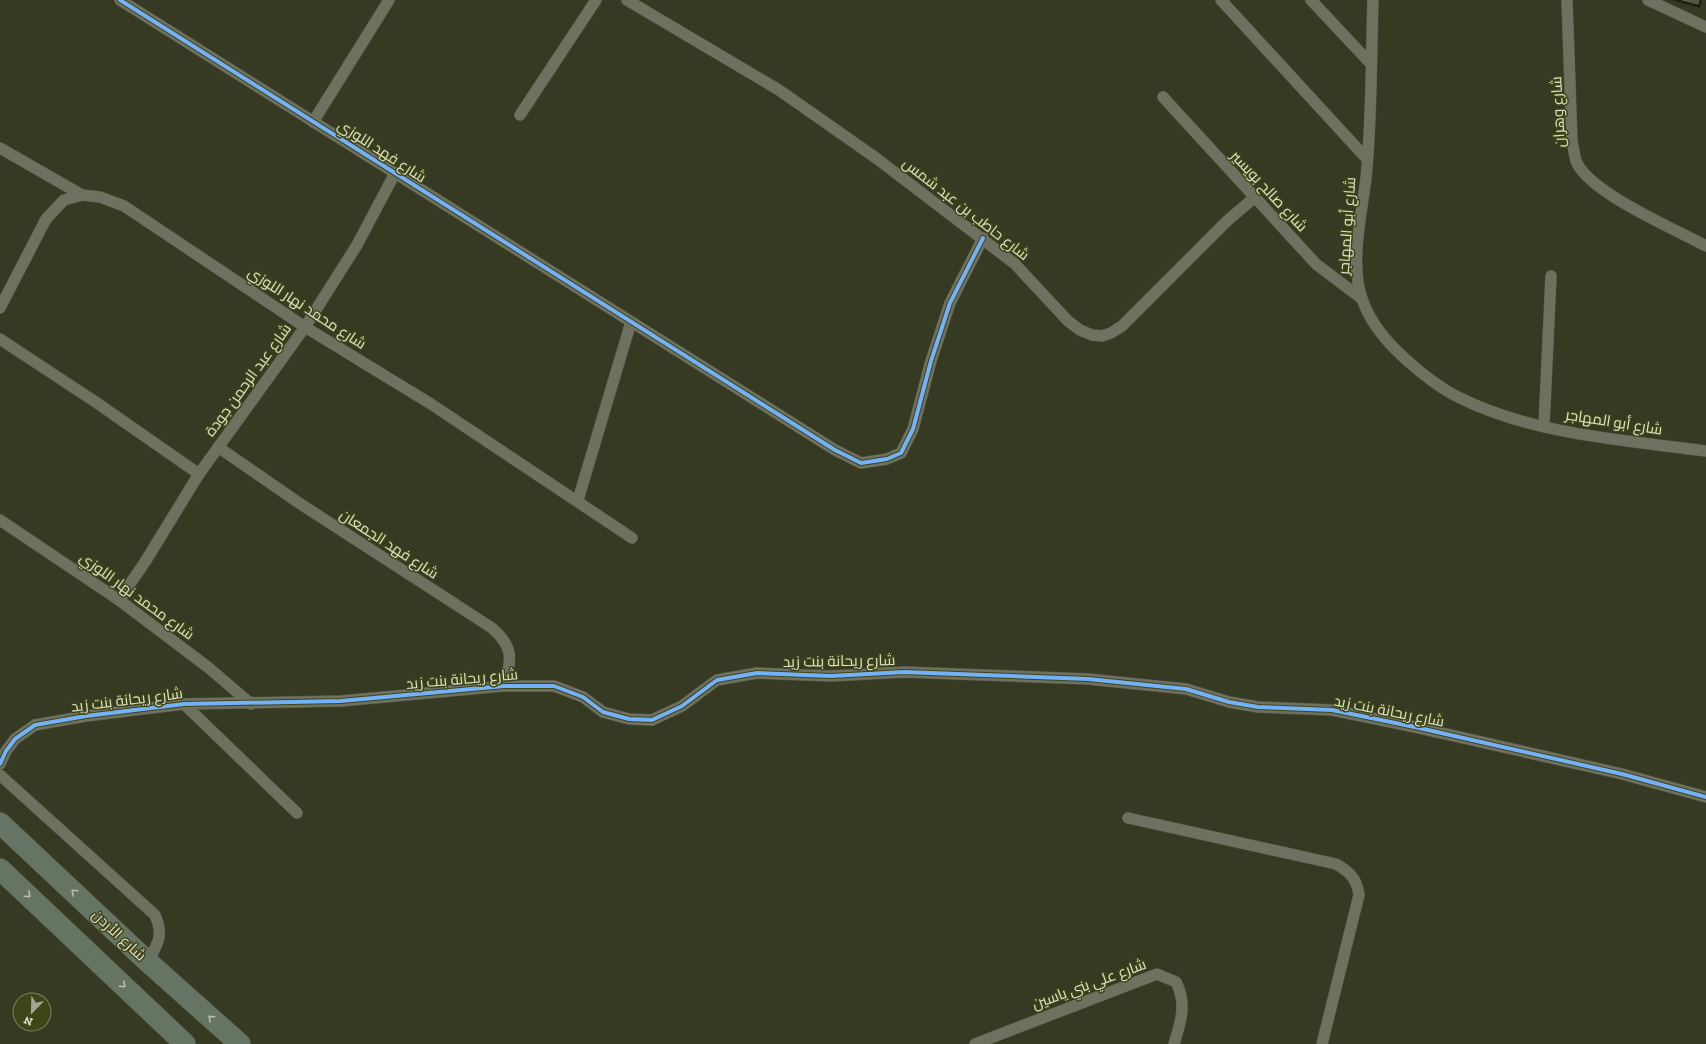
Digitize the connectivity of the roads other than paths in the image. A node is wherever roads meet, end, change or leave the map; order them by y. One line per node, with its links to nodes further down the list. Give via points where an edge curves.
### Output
1 (120, 0): 14 (street, شارع فهد اللوزي)
2 (389, 0): 14 (street)
3 (596, 0): 13 (street)
4 (627, 0): 20 (street, شارع حاطب بن عبد شمس, via 779,90)
5 (1221, 0): 16 (street)
6 (1311, 0): 11 (street)
7 (1373, 0): 11 (street, شارع أبو المهاجر)
8 (1567, 0): 21 (street, شارع وهران, via 1572,142 1577,163 1589,178 1618,199)
9 (1648, 0): 10 (street)
10 (1706, 27)
11 (1371, 64): 16 (street, شارع أبو المهاجر)
12 (1162, 97): 19 (street, شارع صالح بويسير)
13 (520, 115)
14 (313, 122): 17 (street, شارع فهد اللوزي)
15 (0, 148): 18 (street)
16 (1367, 159): 23 (street, شارع أبو المهاجر, via 1357,265)
17 (394, 175): 25 (street, شارع فهد اللوزي); 26 (street, شارع عبد الرحمن جودة, via 357,245)
18 (82, 195): 24 (street, شارع محمد نهار اللوزي, via 64,200 46,219); 26 (street, شارع محمد نهار اللوزي, via 100,197 124,206)
19 (1255, 197): 20 (street, شارع حاطب بن عبد شمس, via 1227,221 1122,326 1102,336 1080,330 1068,321 1015,264); 23 (street, شارع صالح بويسير, via 1316,264)
20 (983, 238): 25 (street, شارع فهد اللوزي, via 950,303 913,429 901,453 887,459 861,463 835,450)
21 (1706, 246)
22 (1551, 276): 28 (street)
23 (1361, 298): 28 (street, شارع أبو المهاجر, via 1388,342 1427,377 1457,396 1490,411)
24 (0, 308)
25 (631, 322): 32 (street)
26 (305, 327): 29 (street, شارع عبد الرحمن جودة); 32 (street, شارع محمد نهار اللوزي, via 431,404)
27 (0, 339): 31 (street)
28 (1544, 426): 30 (street, شارع أبو المهاجر)
29 (218, 447): 31 (street, شارع عبد الرحمن جودة); 36 (street, شارع فهد الجمعان, via 305,508 492,628 505,641 510,654 509,671)
30 (1706, 451)
31 (199, 474): 35 (street, شارع عبد الرحمن جودة)
32 (578, 500): 34 (street, شارع محمد نهار اللوزي)
33 (0, 520): 35 (street, شارع محمد نهار اللوزي)
34 (632, 538)
35 (119, 600): 38 (street, شارع محمد نهار اللوزي, via 209,668)
36 (504, 686): 38 (street, شارع ريحانة بنت زيد, via 341,702); 41 (street, شارع ريحانة بنت زيد, via 554,686 582,697 603,712 652,720 682,706 718,680 756,673 831,676 904,672 1088,679 1186,689 1258,708 1332,710 1607,771)
37 (184, 704): 38 (street, شارع ريحانة بنت زيد); 39 (street, شارع ريحانة بنت زيد, via 35,725 15,739); 42 (street)
38 (251, 704)
39 (0, 764)
40 (0, 775): 46 (street, via 155,915 160,933)
41 (1706, 797)
42 (297, 813)
43 (1128, 818): 51 (street, via 1336,864 1349,871 1358,883 1359,895)
44 (0, 823): 46 (highway, شارع الأردن, one-way to 44)
45 (0, 869): 47 (highway, one-way to 47)
46 (148, 962): 48 (highway, شارع الأردن, one-way to 46)
47 (185, 1044)
48 (240, 1044)
49 (975, 1044): 50 (street, شارع علي بني ياسين, via 1157,974 1176,982 1181,992 1183,1006)
50 (1174, 1044)
51 (1322, 1044)

